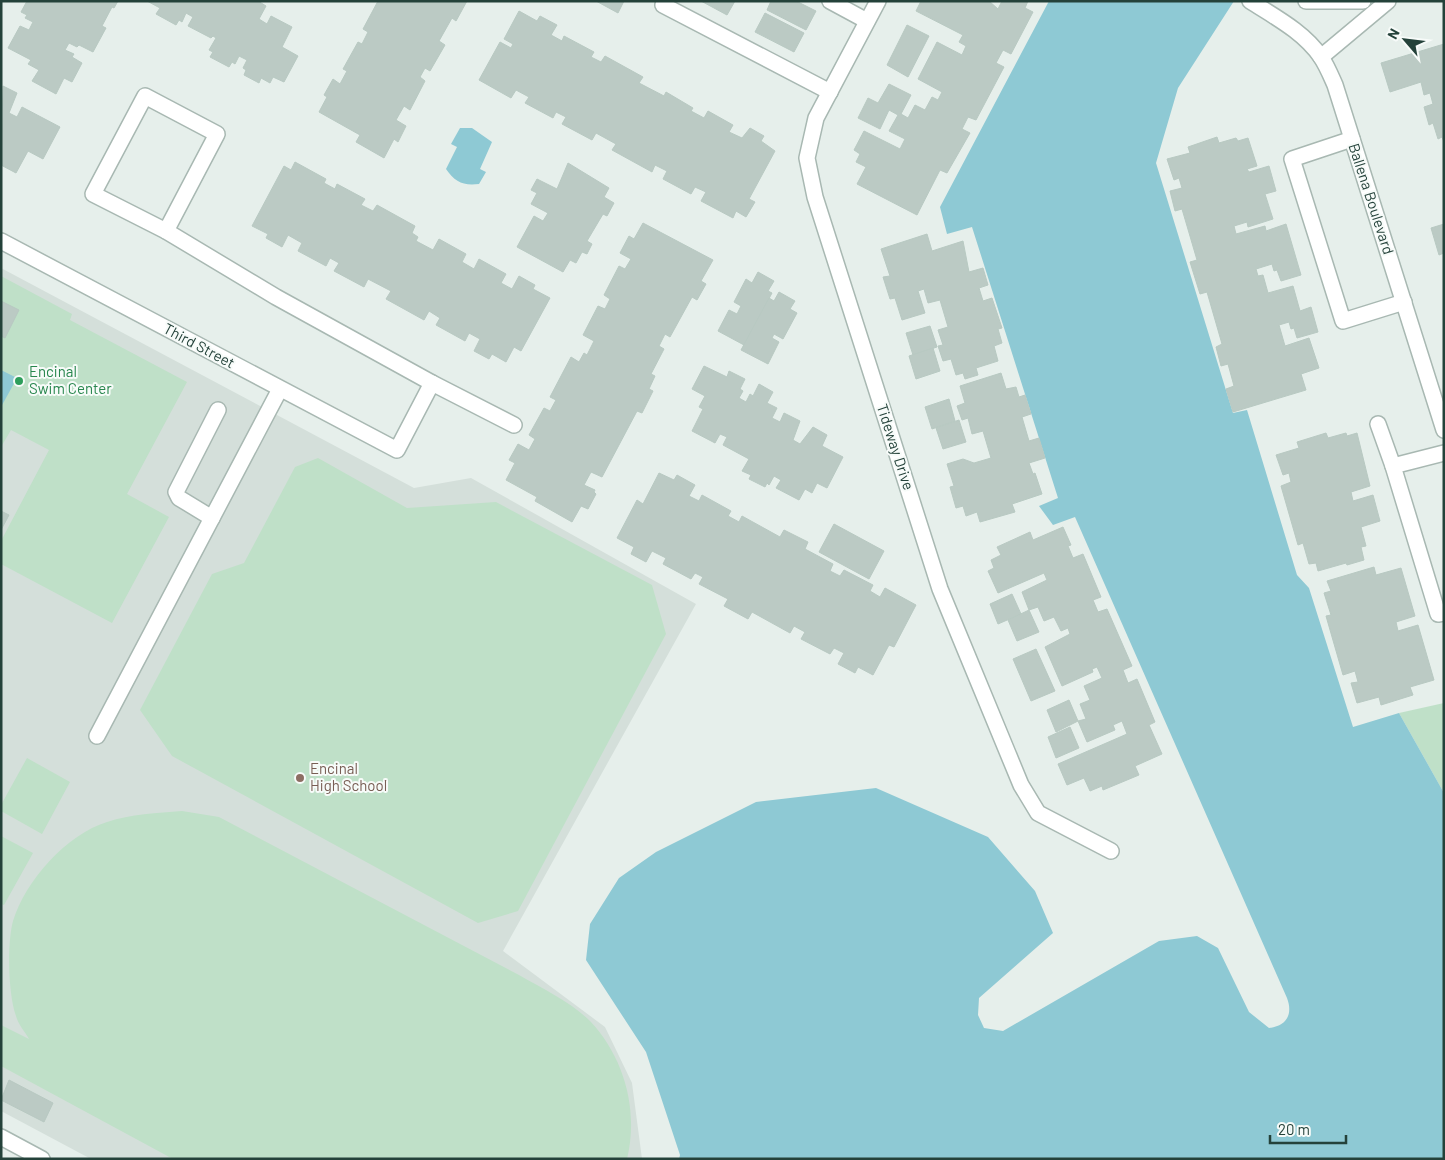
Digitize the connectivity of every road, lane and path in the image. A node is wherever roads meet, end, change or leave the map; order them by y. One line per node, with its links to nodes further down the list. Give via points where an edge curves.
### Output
1 (830, 1): 8 (street)
2 (878, 1): 8 (street, Tideway Drive)
3 (1250, 1): 9 (street, Ballena Boulevard, via 1284,22)
4 (1306, 1): 5 (street)
5 (1364, 1)
6 (1388, 1): 9 (street)
7 (662, 5): 10 (street)
8 (867, 21): 10 (street, Tideway Drive)
9 (1321, 57): 11 (street, Ballena Boulevard, via 1336,85)
10 (830, 92): 26 (street, Tideway Drive, via 816,118 807,158 815,197 940,589 1021,785 1038,813)
11 (1352, 139): 14 (street, Ballena Boulevard); 14 (street, via 1292,160 1343,321)
12 (166, 232): 12 (street, via 217,134 144,96 93,194); 15 (street)
13 (1, 241): 16 (street, Third Street)
14 (1404, 302): 20 (street, Ballena Boulevard)
15 (432, 384): 16 (street, Third Street, via 397,450); 19 (street)
16 (280, 389): 23 (street)
17 (218, 410): 23 (street, via 176,492 179,498)
18 (1378, 424): 22 (street)
19 (514, 425)
20 (1444, 430)
21 (1444, 453): 22 (street)
22 (1393, 466): 24 (street, via 1438,614)
23 (212, 518): 25 (street)
24 (1444, 613)
25 (97, 736)
26 (1111, 852)
27 (1, 1137): 28 (street)
28 (42, 1159)

